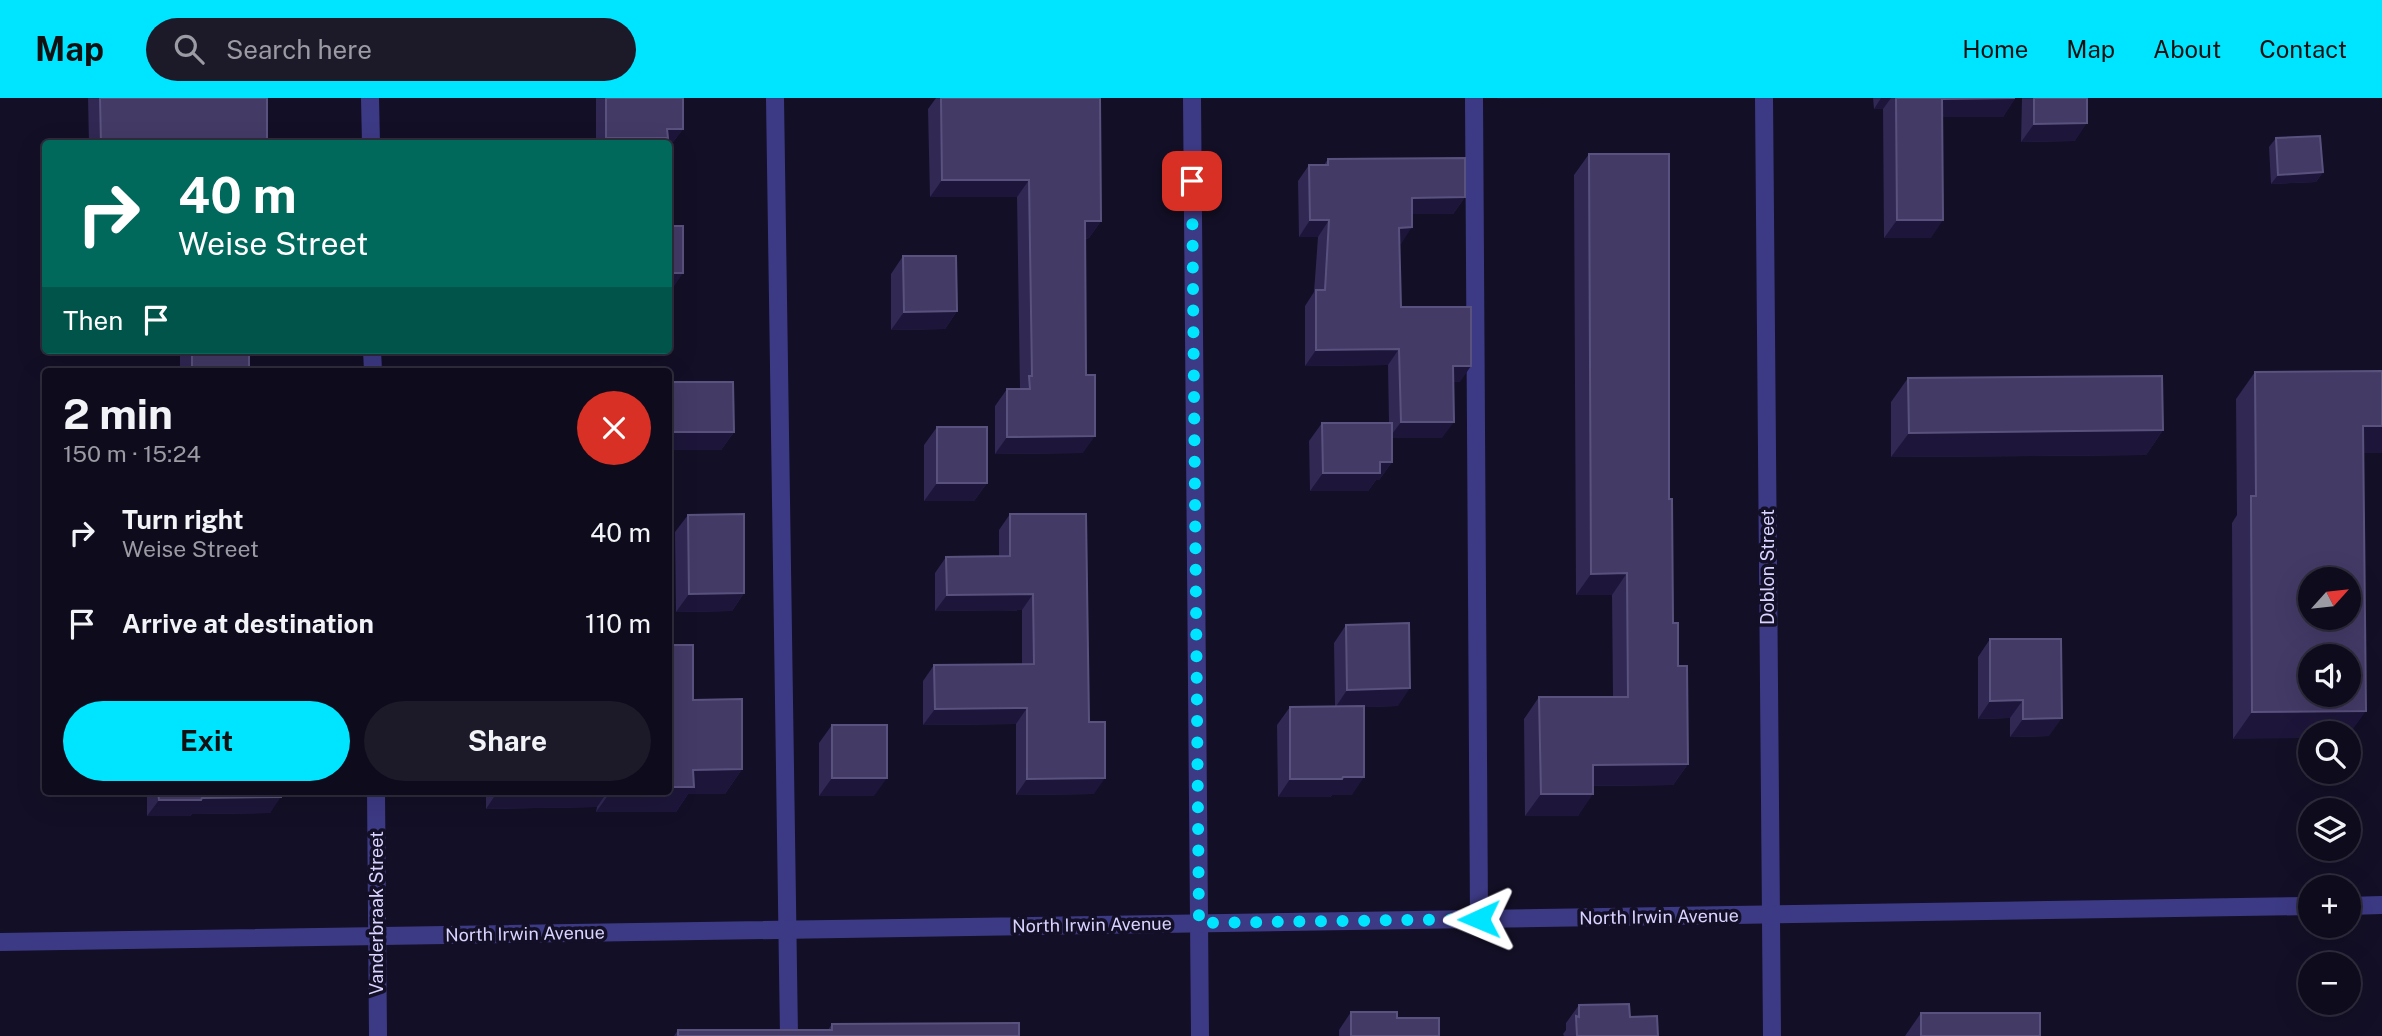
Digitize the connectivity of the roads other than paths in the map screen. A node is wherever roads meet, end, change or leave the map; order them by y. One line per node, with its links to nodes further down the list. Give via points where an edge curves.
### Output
1 (370, 98): 6 (street)
2 (775, 98): 14 (street)
3 (1192, 98): 13 (street)
4 (1474, 98): 12 (street)
5 (1764, 98): 11 (street, Doblon Street)
6 (371, 140)
7 (376, 795): 15 (street, Vanderbraak Street)
8 (2382, 905): 10 (street)
9 (2298, 906): 11 (street, North Irwin Avenue)
10 (2361, 906)
11 (1771, 915): 12 (street, North Irwin Avenue); 20 (street, Doblon Street)
12 (1479, 919): 13 (street, North Irwin Avenue)
13 (1199, 923): 14 (street, North Irwin Avenue); 19 (street)
14 (788, 930): 15 (street, North Irwin Avenue); 18 (street)
15 (378, 937): 16 (street, North Irwin Avenue); 17 (street, Vanderbraak Street)
16 (0, 942)
17 (378, 1036)
18 (789, 1036)
19 (1200, 1036)
20 (1772, 1036)

